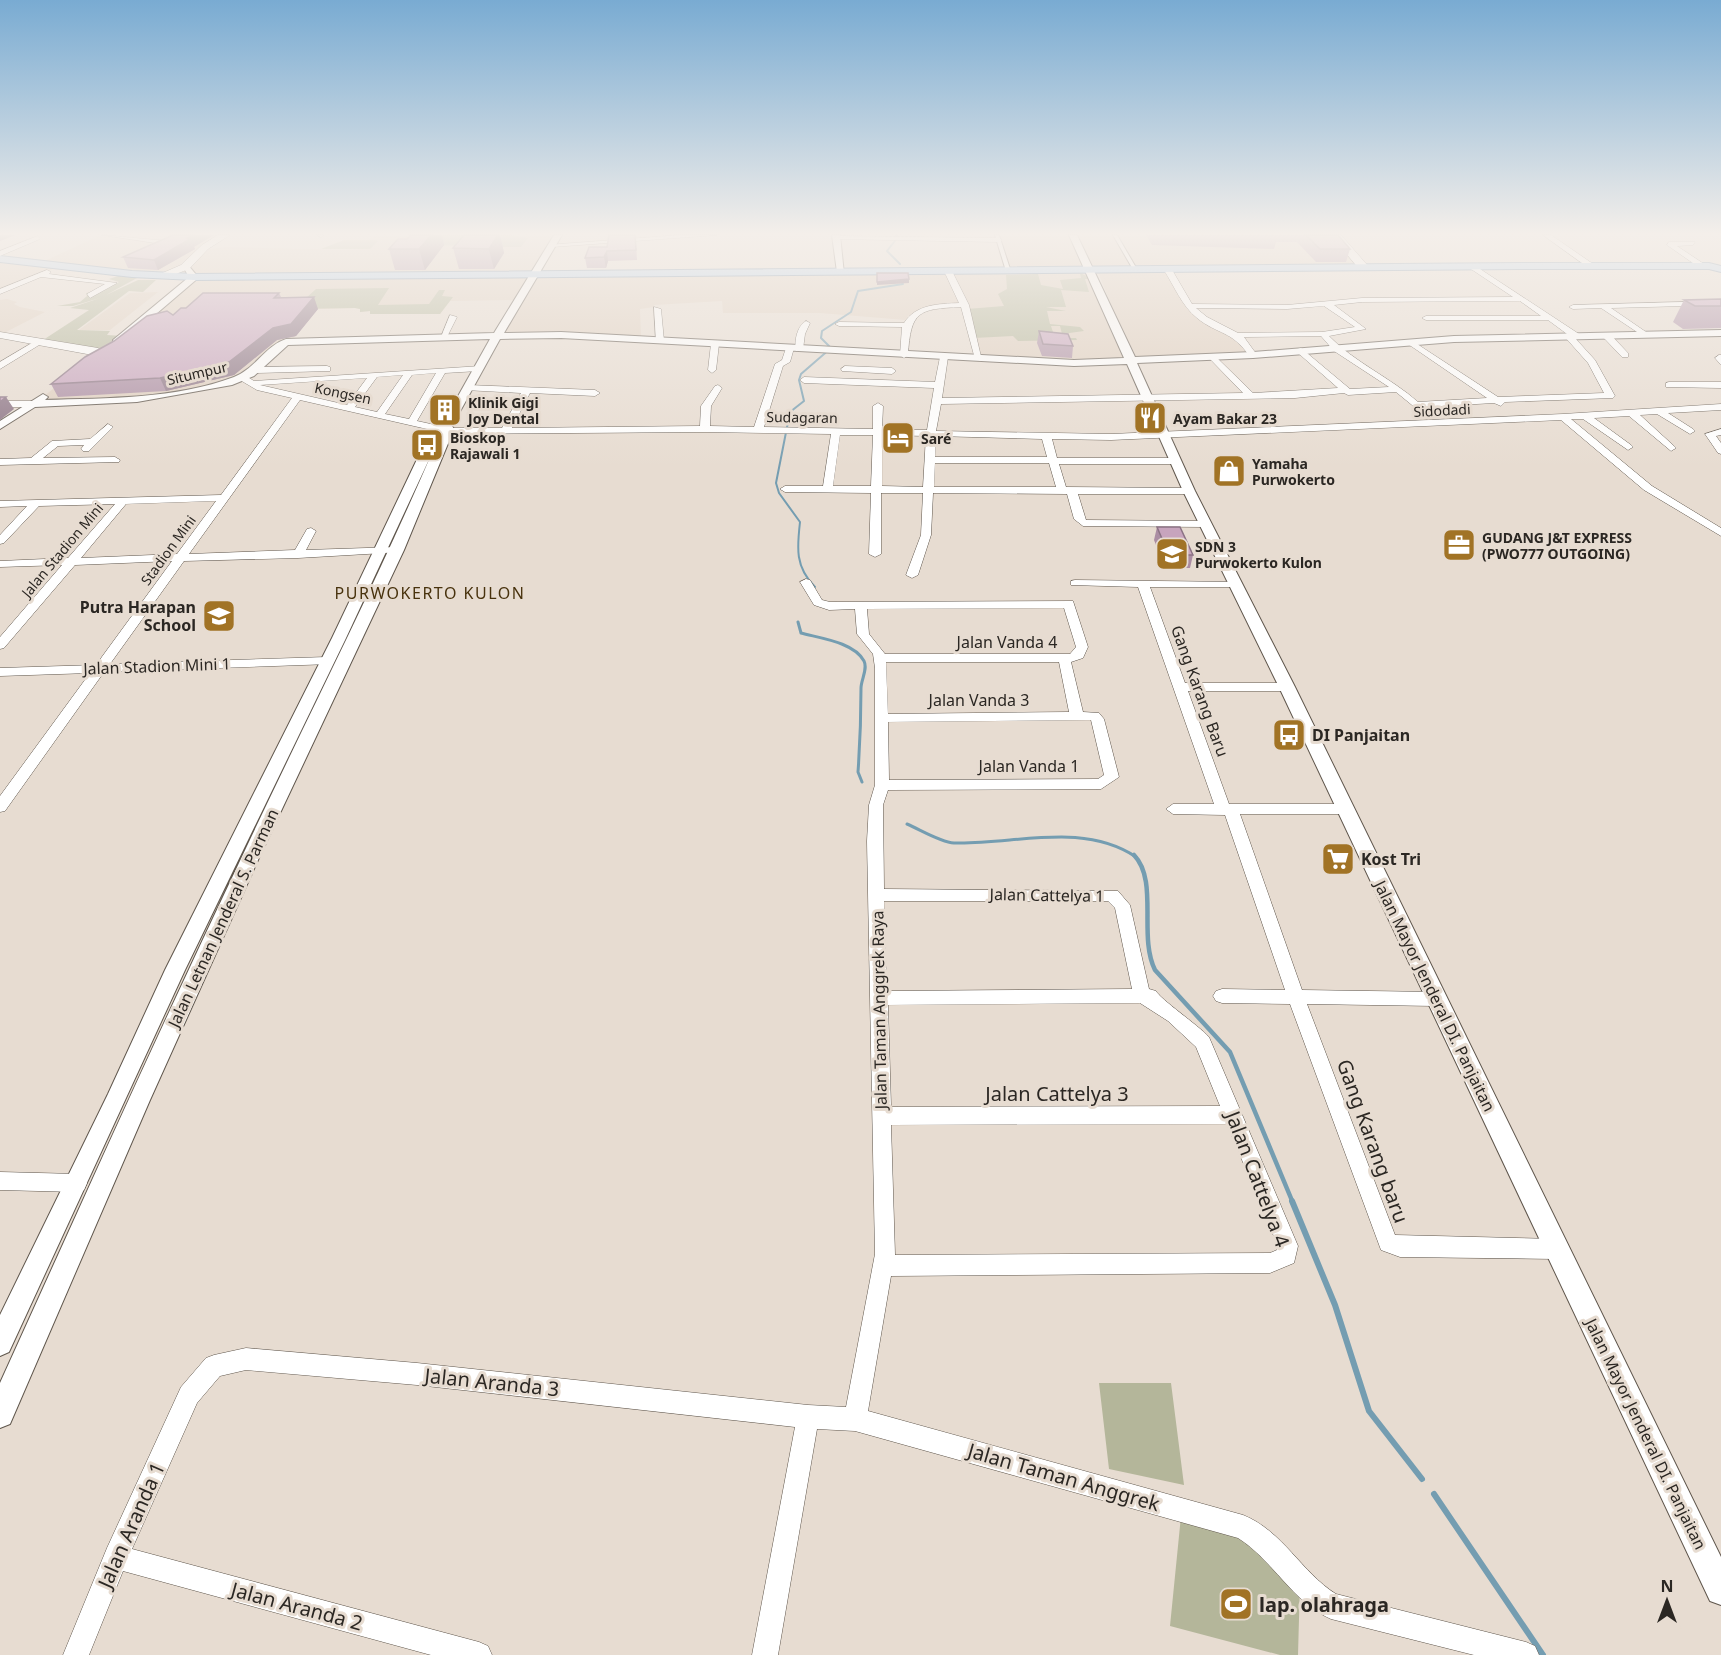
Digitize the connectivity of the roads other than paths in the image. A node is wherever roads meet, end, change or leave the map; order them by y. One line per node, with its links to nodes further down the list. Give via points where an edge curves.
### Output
1 (150, 312): 35 (street)
2 (512, 312): 25 (street, Jalan Letnan Jenderal S. Parman)
3 (657, 312): 30 (street)
4 (920, 312): 19 (street)
5 (967, 312): 44 (street)
6 (1109, 312): 46 (street, Jalan Mayor Jenderal DI. Panjaitan)
7 (1197, 312): 26 (street, via 1203,319)
8 (1257, 312): 12 (street)
9 (1339, 312): 21 (street, via 1362,328)
10 (1541, 312): 15 (street)
11 (1612, 312): 22 (street)
12 (1259, 315)
13 (453, 317): 24 (street)
14 (1426, 318): 15 (street)
15 (1550, 318): 29 (street)
16 (806, 323): 36 (street)
17 (1265, 323): 20 (street)
18 (839, 324): 19 (street)
19 (907, 326): 39 (street)
20 (1272, 334): 21 (street); 26 (street)
21 (1322, 334): 37 (street)
22 (1643, 334): 27 (street, Situmpur); 28 (street, Situmpur)
23 (0, 335): 31 (main road)
24 (444, 335): 25 (street, Situmpur); 51 (street, Situmpur, via 286,342 275,348)
25 (498, 335): 30 (street, Situmpur); 48 (street, Jalan Letnan Jenderal S. Parman)
26 (1238, 335): 40 (street)
27 (1606, 335): 29 (street, Situmpur); 41 (street)
28 (1719, 335)
29 (1572, 336): 32 (street, Situmpur); 72 (street, via 1610,396)
30 (660, 341): 33 (street, Situmpur)
31 (40, 342): 34 (main road); 47 (street)
32 (1411, 342): 37 (street, Situmpur); 74 (street)
33 (716, 344): 36 (street, Situmpur); 52 (street)
34 (74, 347): 35 (main road); 45 (main road)
35 (111, 348): 45 (street)
36 (795, 349): 39 (street, Situmpur); 97 (street, via 786,362 779,364)
37 (1338, 349): 38 (street, Situmpur); 66 (street)
38 (1301, 351): 40 (street, Situmpur); 67 (street)
39 (901, 354): 42 (street, Situmpur); 54 (street)
40 (1252, 355): 43 (street, Situmpur)
41 (1625, 355)
42 (944, 357): 44 (street, Situmpur); 60 (street)
43 (1213, 357): 46 (street, Situmpur); 71 (street)
44 (979, 359): 46 (street, Situmpur)
45 (91, 360)
46 (1131, 362): 70 (street, Jalan Mayor Jenderal DI. Panjaitan)
47 (0, 366)
48 (478, 368): 53 (street); 64 (street, Jalan Letnan Jenderal S. Parman)
49 (327, 369): 51 (street)
50 (845, 369): 54 (street)
51 (257, 370): 57 (street, Situmpur)
52 (712, 370)
53 (442, 371): 55 (street); 90 (street)
54 (892, 371): 59 (street)
55 (408, 374): 56 (street); 85 (street)
56 (373, 376): 57 (street); 81 (street)
57 (246, 380): 73 (street, Kongsen, via 260,388); 77 (street, Situmpur, via 129,401)
58 (804, 380): 59 (street)
59 (889, 382): 60 (street)
60 (939, 385): 75 (street)
61 (1669, 385): 62 (street)
62 (1721, 385)
63 (57, 388): 77 (street)
64 (468, 388): 68 (street); 94 (street, Jalan Letnan Jenderal S. Parman)
65 (718, 388): 96 (street, via 705,406)
66 (1398, 389): 67 (street, via 1354,393); 78 (street)
67 (1346, 390): 71 (street)
68 (527, 391): 69 (street); 95 (street)
69 (595, 393)
70 (1146, 396): 71 (street); 75 (street); 103 (street, Jalan Mayor Jenderal DI. Panjaitan)
71 (1251, 396)
72 (1560, 396): 74 (street); 86 (street)
73 (297, 397): 81 (street, Kongsen); 122 (street, Stadion Mini)
74 (1497, 400): 78 (street); 88 (street)
75 (937, 401): 102 (street)
76 (0, 404): 77 (street)
77 (33, 404): 92 (street)
78 (1417, 405): 91 (street)
79 (878, 406): 100 (street)
80 (1721, 406): 82 (street, Sidodadi)
81 (350, 408): 85 (street, Kongsen)
82 (1683, 408): 83 (street, Sidodadi); 89 (street)
83 (1657, 410): 84 (street, Sidodadi); 99 (street)
84 (1631, 412): 86 (street, Sidodadi); 107 (street)
85 (380, 414): 90 (street, Kongsen)
86 (1586, 416): 87 (street, Sidodadi); 106 (street)
87 (1563, 417): 88 (street, Sidodadi); 128 (street, via 1648,488)
88 (1524, 419): 91 (street, Sidodadi)
89 (1721, 419)
90 (412, 421): 94 (street, Kongsen)
91 (1435, 424): 103 (street, Sidodadi)
92 (0, 426)
93 (108, 427): 105 (street)
94 (445, 428): 95 (street, Sudagaran); 130 (street, Jalan Letnan Jenderal S. Parman)
95 (506, 429): 96 (street, Sudagaran)
96 (705, 429): 97 (street, Sudagaran)
97 (758, 430): 98 (street, Sudagaran)
98 (836, 431): 100 (street, Sudagaran); 116 (street)
99 (1690, 431)
100 (877, 432): 102 (street, Sudagaran); 117 (street)
101 (1721, 432): 108 (street, via 1710,434)
102 (931, 435): 104 (street, Sudagaran); 110 (street)
103 (1164, 435): 104 (street, Sudagaran); 111 (street, Jalan Mayor Jenderal DI. Panjaitan)
104 (1046, 436): 115 (street)
105 (93, 442): 113 (street, via 55,443); 114 (street)
106 (1628, 447)
107 (1671, 448)
108 (1721, 451)
109 (115, 460): 114 (street)
110 (930, 460): 115 (street); 119 (street)
111 (1176, 461): 115 (street); 121 (street, Jalan Mayor Jenderal DI. Panjaitan)
112 (0, 462): 113 (street)
113 (33, 462): 114 (street)
114 (73, 462)
115 (1053, 462): 120 (street)
116 (828, 488): 117 (street); 118 (street)
117 (874, 488): 119 (street); 131 (street)
118 (785, 489)
119 (927, 489): 120 (street); 136 (street, via 926,535)
120 (1067, 491): 121 (street); 126 (street, via 1083,523)
121 (1190, 491): 126 (street, Jalan Mayor Jenderal DI. Panjaitan)
122 (224, 498): 123 (street); 133 (street, Stadion Mini)
123 (123, 501): 125 (street); 134 (street, Jalan Stadion Mini)
124 (0, 504): 125 (street)
125 (35, 504): 129 (street)
126 (1205, 524): 140 (street, Jalan Mayor Jenderal DI. Panjaitan)
127 (311, 531): 132 (street)
128 (1721, 533)
129 (0, 541)
130 (388, 550): 132 (street); 145 (street, Jalan Letnan Jenderal S. Parman); 159 (street, Jalan Letnan Jenderal S. Parman)
131 (875, 554)
132 (298, 555): 133 (street)
133 (181, 559): 134 (street); 146 (street, Stadion Mini)
134 (71, 562): 135 (street); 142 (street, Jalan Stadion Mini)
135 (0, 564)
136 (912, 575)
137 (806, 582): 141 (street, via 818,602)
138 (1075, 583): 139 (street)
139 (1143, 584): 140 (street); 148 (street, Gang Karang Baru)
140 (1235, 584): 149 (street, Jalan Mayor Jenderal DI. Panjaitan)
141 (861, 606): 143 (street, via 862,634); 144 (street, Jalan Vanda 4, via 1069,604 1081,651 1076,657)
142 (0, 645)
143 (880, 658): 144 (street, Jalan Vanda 4); 151 (street, Jalan Taman Anggrek Raya)
144 (1064, 658): 150 (street)
145 (321, 661): 146 (street, Jalan Stadion Mini 1); 160 (street, Jalan Letnan Jenderal S. Parman)
146 (101, 668): 147 (street, Jalan Stadion Mini 1); 154 (street, Stadion Mini)
147 (0, 672)
148 (1179, 687): 149 (street); 157 (street, Gang Karang Baru)
149 (1287, 687): 156 (street, Jalan Mayor Jenderal DI. Panjaitan)
150 (1077, 716): 151 (street, Jalan Vanda 3); 152 (street, Jalan Vanda 3)
151 (881, 718): 153 (street, Jalan Taman Anggrek Raya)
152 (1097, 719): 153 (street, Jalan Vanda 1, via 1113,777 1107,783)
153 (882, 785): 158 (street, Jalan Taman Anggrek Raya, via 875,814)
154 (0, 807)
155 (1173, 809): 157 (street)
156 (1345, 809): 157 (street); 165 (street, Jalan Mayor Jenderal DI. Panjaitan)
157 (1227, 810): 163 (street, Gang Karang baru)
158 (876, 895): 161 (street, Jalan Cattelya 1, via 1112,895 1122,905); 164 (street, Jalan Taman Anggrek Raya)
159 (199, 969): 160 (street); 166 (street, Jalan Letnan Jenderal S. Parman)
160 (175, 970): 167 (street, Jalan Letnan Jenderal S. Parman)
161 (1147, 996): 164 (street); 168 (street, Jalan Cattelya 4, via 1181,1020 1203,1042)
162 (1222, 996): 163 (street)
163 (1296, 997): 165 (street); 172 (street, Gang Karang baru, via 1388,1243 1400,1247)
164 (881, 998): 169 (street, Jalan Taman Anggrek Raya)
165 (1436, 999): 172 (street, Jalan Mayor Jenderal DI. Panjaitan)
166 (139, 1100): 167 (street); 174 (street, Jalan Letnan Jenderal S. Parman)
167 (116, 1101): 171 (street, Jalan Letnan Jenderal S. Parman)
168 (1234, 1115): 169 (street, Jalan Cattelya 3); 173 (street, Jalan Cattelya 4, via 1288,1246 1287,1256 1280,1261)
169 (881, 1116): 173 (street, Jalan Taman Anggrek Raya)
170 (0, 1181): 171 (street)
171 (77, 1183): 175 (street, Jalan Letnan Jenderal S. Parman)
172 (1556, 1249): 182 (street, Jalan Mayor Jenderal DI. Panjaitan)
173 (885, 1266): 180 (street, Jalan Taman Anggrek Raya)
174 (54, 1295): 175 (street); 178 (street, Jalan Letnan Jenderal S. Parman)
175 (22, 1297): 176 (street, Jalan Letnan Jenderal S. Parman)
176 (0, 1342)
177 (189, 1395): 179 (street, Jalan Aranda 3, via 214,1366 246,1359); 181 (street, Jalan Aranda 1)
178 (0, 1414)
179 (808, 1417): 180 (street, Jalan Taman Anggrek); 185 (street)
180 (855, 1419): 186 (street, Jalan Taman Anggrek, via 1243,1527 1262,1538 1312,1592 1331,1606)
181 (116, 1557): 183 (street, Jalan Aranda 1); 184 (street, Jalan Aranda 2)
182 (1721, 1590)
183 (76, 1655)
184 (479, 1655)
185 (765, 1655)
186 (1526, 1655)

